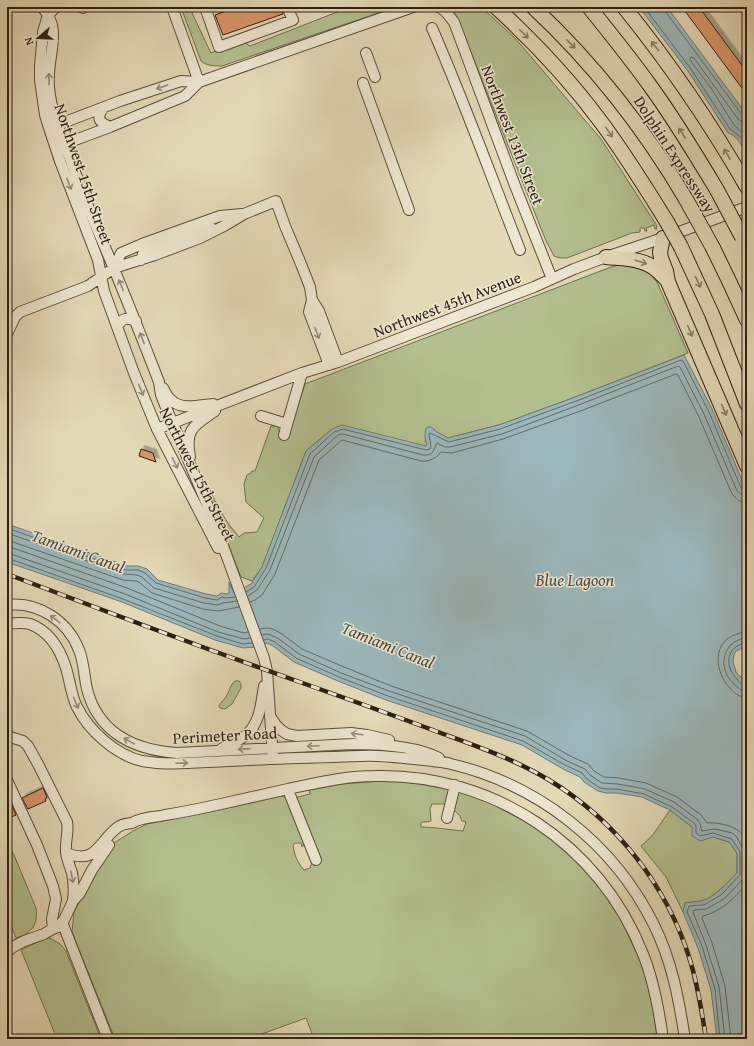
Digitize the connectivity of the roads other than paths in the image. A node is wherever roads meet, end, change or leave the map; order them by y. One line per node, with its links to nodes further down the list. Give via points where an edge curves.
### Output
1 (56, 7): 11 (street)
2 (172, 7): 15 (street)
3 (207, 7): 4 (street, via 220,47 292,20)
4 (288, 7)
5 (413, 7): 15 (street)
6 (439, 7): 33 (street, Northwest 13th Street, via 445,10 454,22)
7 (496, 7): 43 (highway, one-way to 43, bridge, via 561,73 601,121 632,166 681,247 712,314)
8 (533, 7): 35 (highway, Dolphin Expressway, one-way to 35, bridge, via 575,49 619,100 658,154 713,248)
9 (589, 7): 27 (highway, Dolphin Expressway, one-way to 9, bridge, via 689,143 629,57)
10 (624, 7): 21 (highway, one-way to 10, via 694,100)
11 (45, 11): 18 (street, Northwest 15th Street, via 52,23 53,32 48,76)
12 (432, 28): 28 (street)
13 (366, 53): 14 (street)
14 (375, 78)
15 (199, 82): 17 (street, one-way to 17, via 182,81); 19 (street, via 185,96)
16 (363, 83): 23 (street)
17 (102, 108): 18 (street); 19 (street, via 99,114 101,122)
18 (53, 126): 20 (street, Northwest 15th Street)
19 (110, 127): 20 (street)
20 (60, 145): 31 (street, Northwest 15th Street); 32 (street, Northwest 15th Street, one-way to 32, via 98,260)
21 (747, 187)
22 (747, 207): 26 (street, Northwest 45th Avenue)
23 (409, 210)
24 (244, 214): 30 (street, via 200,238); 31 (street, via 220,216 142,244 121,254); 39 (street, via 276,201 310,287 312,300 319,311)
25 (221, 221): 30 (street, via 144,251)
26 (663, 238): 29 (street, Northwest 45th Avenue); 34 (highway, via 660,252)
27 (745, 242)
28 (520, 250)
29 (606, 257): 33 (street, Northwest 45th Avenue); 34 (highway, one-way to 34, via 644,263 657,270)
30 (140, 260): 31 (street)
31 (114, 268): 32 (street); 36 (street, Northwest 15th Street, one-way to 31)
32 (101, 277): 37 (street, Northwest 15th Street); 38 (street, via 88,286 20,312)
33 (552, 279): 39 (street, Northwest 45th Avenue)
34 (668, 282): 49 (highway, one-way to 49)
35 (747, 320)
36 (136, 321): 37 (street, via 124,319); 41 (street, Northwest 15th Street, one-way to 36)
37 (117, 327): 47 (street, Northwest 15th Street, one-way to 47)
38 (7, 334)
39 (333, 364): 40 (street, Northwest 45th Avenue)
40 (302, 374): 42 (street, Northwest 45th Avenue); 46 (street)
41 (159, 382): 42 (street, via 168,398 180,405 194,406); 45 (street, Northwest 15th Street, via 161,395)
42 (229, 401): 45 (street, Northwest 45th Avenue); 50 (street, via 196,424 191,432 188,443)
43 (747, 404)
44 (261, 416): 46 (street)
45 (172, 423): 47 (street, Northwest 45th Avenue); 50 (street, Northwest 15th Street)
46 (287, 424): 48 (street)
47 (157, 429): 51 (street, Northwest 15th Street, one-way to 51)
48 (284, 435)
49 (747, 466)
50 (192, 471): 51 (street, Northwest 15th Street)
51 (236, 581): 54 (street, Northwest 15th Street)
52 (7, 605): 58 (street, Perimeter Road, one-way to 52, via 166,752 145,748 124,739 104,722 91,702 81,656 68,631 54,617 35,607)
53 (7, 624): 60 (street, Perimeter Road, one-way to 60, via 28,624 40,629 56,645 81,713 107,744 122,753 139,760 159,763)
54 (267, 671): 55 (street, Northwest 15th Street); 58 (street, via 260,713 256,722 246,735)
55 (270, 716): 57 (street, Northwest 15th Street); 59 (street, one-way to 55, via 389,740 351,733 296,736 287,734)
56 (7, 736): 67 (street, via 23,741 40,766 68,826)
57 (272, 748): 58 (street, Perimeter Road, one-way to 58); 59 (street, Perimeter Road, one-way to 57, via 372,744); 60 (street, Northwest 15th Street)
58 (215, 751)
59 (421, 751): 61 (street, Perimeter Road)
60 (273, 758): 61 (street, Perimeter Road, via 378,756)
61 (450, 763): 75 (street, Perimeter Road, via 496,778 543,802 582,831 615,864 640,899 661,940 675,984)
62 (7, 780): 71 (street, via 38,845 53,886 56,899 52,918)
63 (455, 785): 64 (street, via 411,777 376,776 340,778); 65 (street); 74 (street, via 495,800 527,816 560,840 598,877 622,910 644,955 656,994)
64 (288, 790): 66 (street); 68 (street)
65 (447, 818)
66 (132, 823): 67 (street, via 126,823 116,829 88,855 80,857); 69 (street, via 109,844)
67 (66, 853): 69 (street, one-way to 69, via 73,878)
68 (316, 860)
69 (73, 901): 70 (street)
70 (62, 922): 71 (street); 73 (street)
71 (53, 928): 72 (street, via 15,945)
72 (7, 952)
73 (108, 1039)
74 (663, 1039)
75 (685, 1039)

